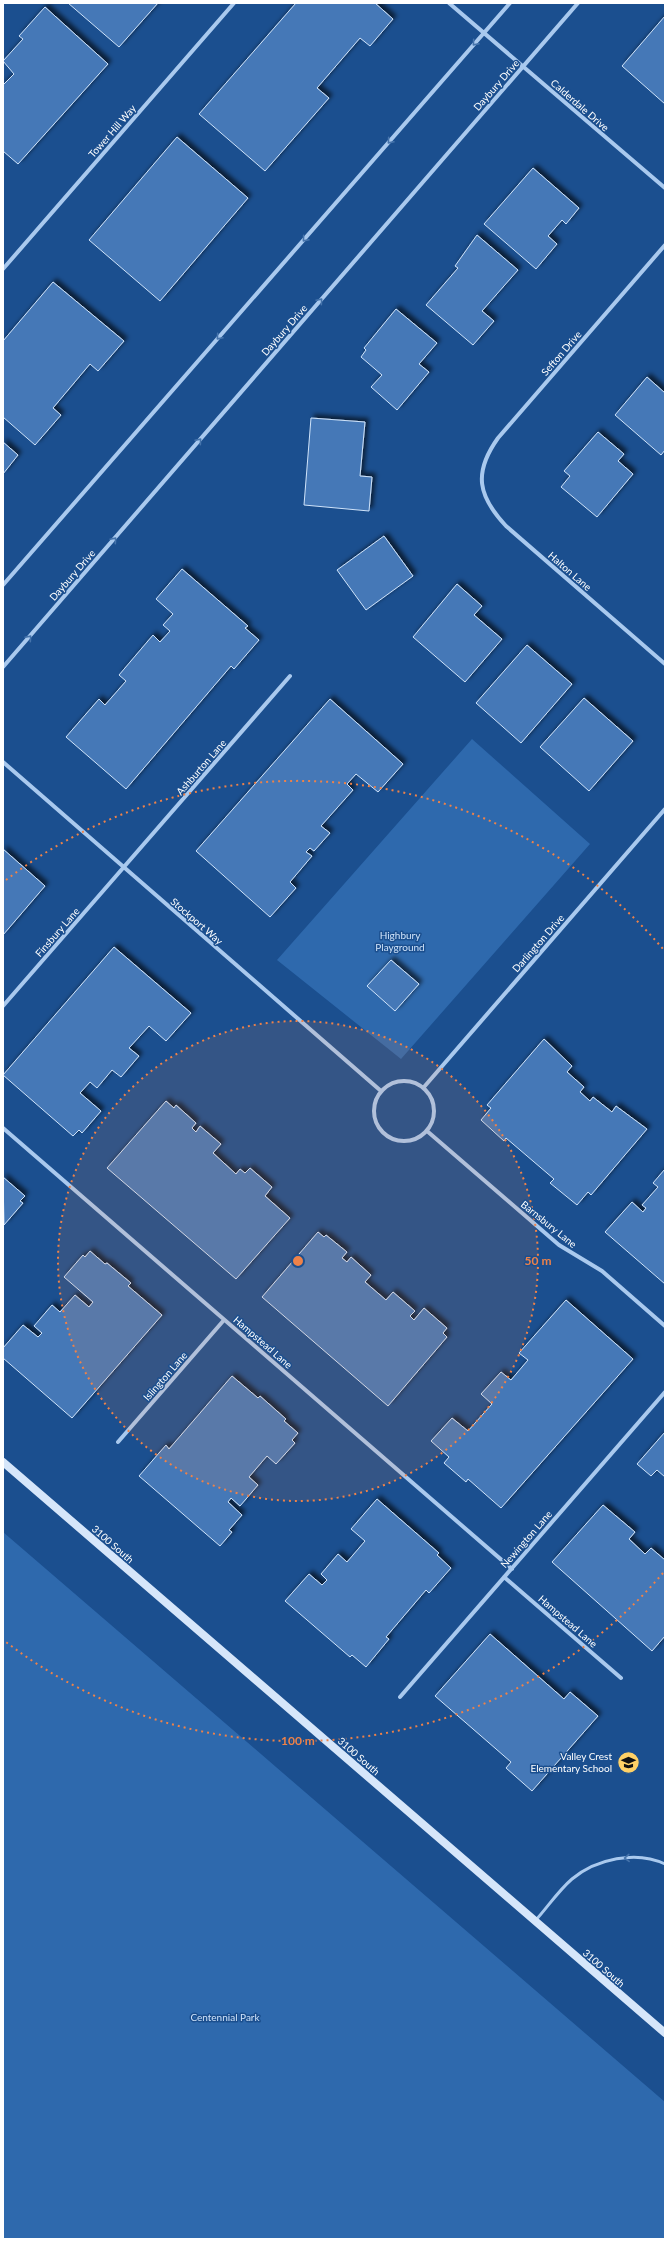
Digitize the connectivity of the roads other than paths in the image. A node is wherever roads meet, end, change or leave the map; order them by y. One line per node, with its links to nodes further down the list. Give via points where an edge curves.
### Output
1 (234, 3): 9 (street, Tower Hill Way)
2 (449, 3): 5 (street, Calderdale Drive)
3 (510, 3): 5 (street)
4 (578, 3): 6 (street, Daybury Drive)
5 (484, 33): 6 (street, Calderdale Drive); 11 (street, one-way to 11)
6 (523, 66): 7 (street, Calderdale Drive); 13 (street, Daybury Drive, one-way to 6)
7 (665, 188)
8 (665, 245): 10 (street, Sefton Drive, via 498,438 488,452)
9 (3, 269)
10 (481, 478): 12 (street, Halton Lane, via 484,496 493,512 506,526)
11 (3, 585)
12 (665, 664)
13 (3, 668)
14 (290, 676): 17 (street, Ashburton Lane)
15 (3, 762): 17 (street, Stockport Way)
16 (665, 809): 19 (street, Darlington Drive)
17 (124, 867): 18 (street, Finsbury Lane); 20 (street, Stockport Way)
18 (3, 1006)
19 (424, 1087): 20 (street, via 406,1080 388,1084); 22 (street, via 434,1104 433,1118)
20 (381, 1091): 22 (street, via 374,1103 374,1116 380,1129 390,1138 403,1141 416,1139)
21 (3, 1128): 23 (street, Hampstead Lane)
22 (427, 1131): 24 (street, Barnsbury Lane, via 559,1245 602,1271)
23 (224, 1320): 26 (street, Islington Lane); 28 (street, Hampstead Lane)
24 (665, 1326)
25 (665, 1392): 28 (street, Newington Lane)
26 (118, 1442)
27 (3, 1462): 33 (main road, 3100 South)
28 (512, 1569): 29 (street, Newington Lane)
29 (504, 1577): 30 (street, Hampstead Lane); 31 (street, Newington Lane)
30 (621, 1678)
31 (400, 1697)
32 (665, 1864): 33 (lane, one-way to 33, via 642,1858 623,1858 587,1869 572,1880)
33 (535, 1921): 34 (main road, 3100 South)
34 (665, 2034)

